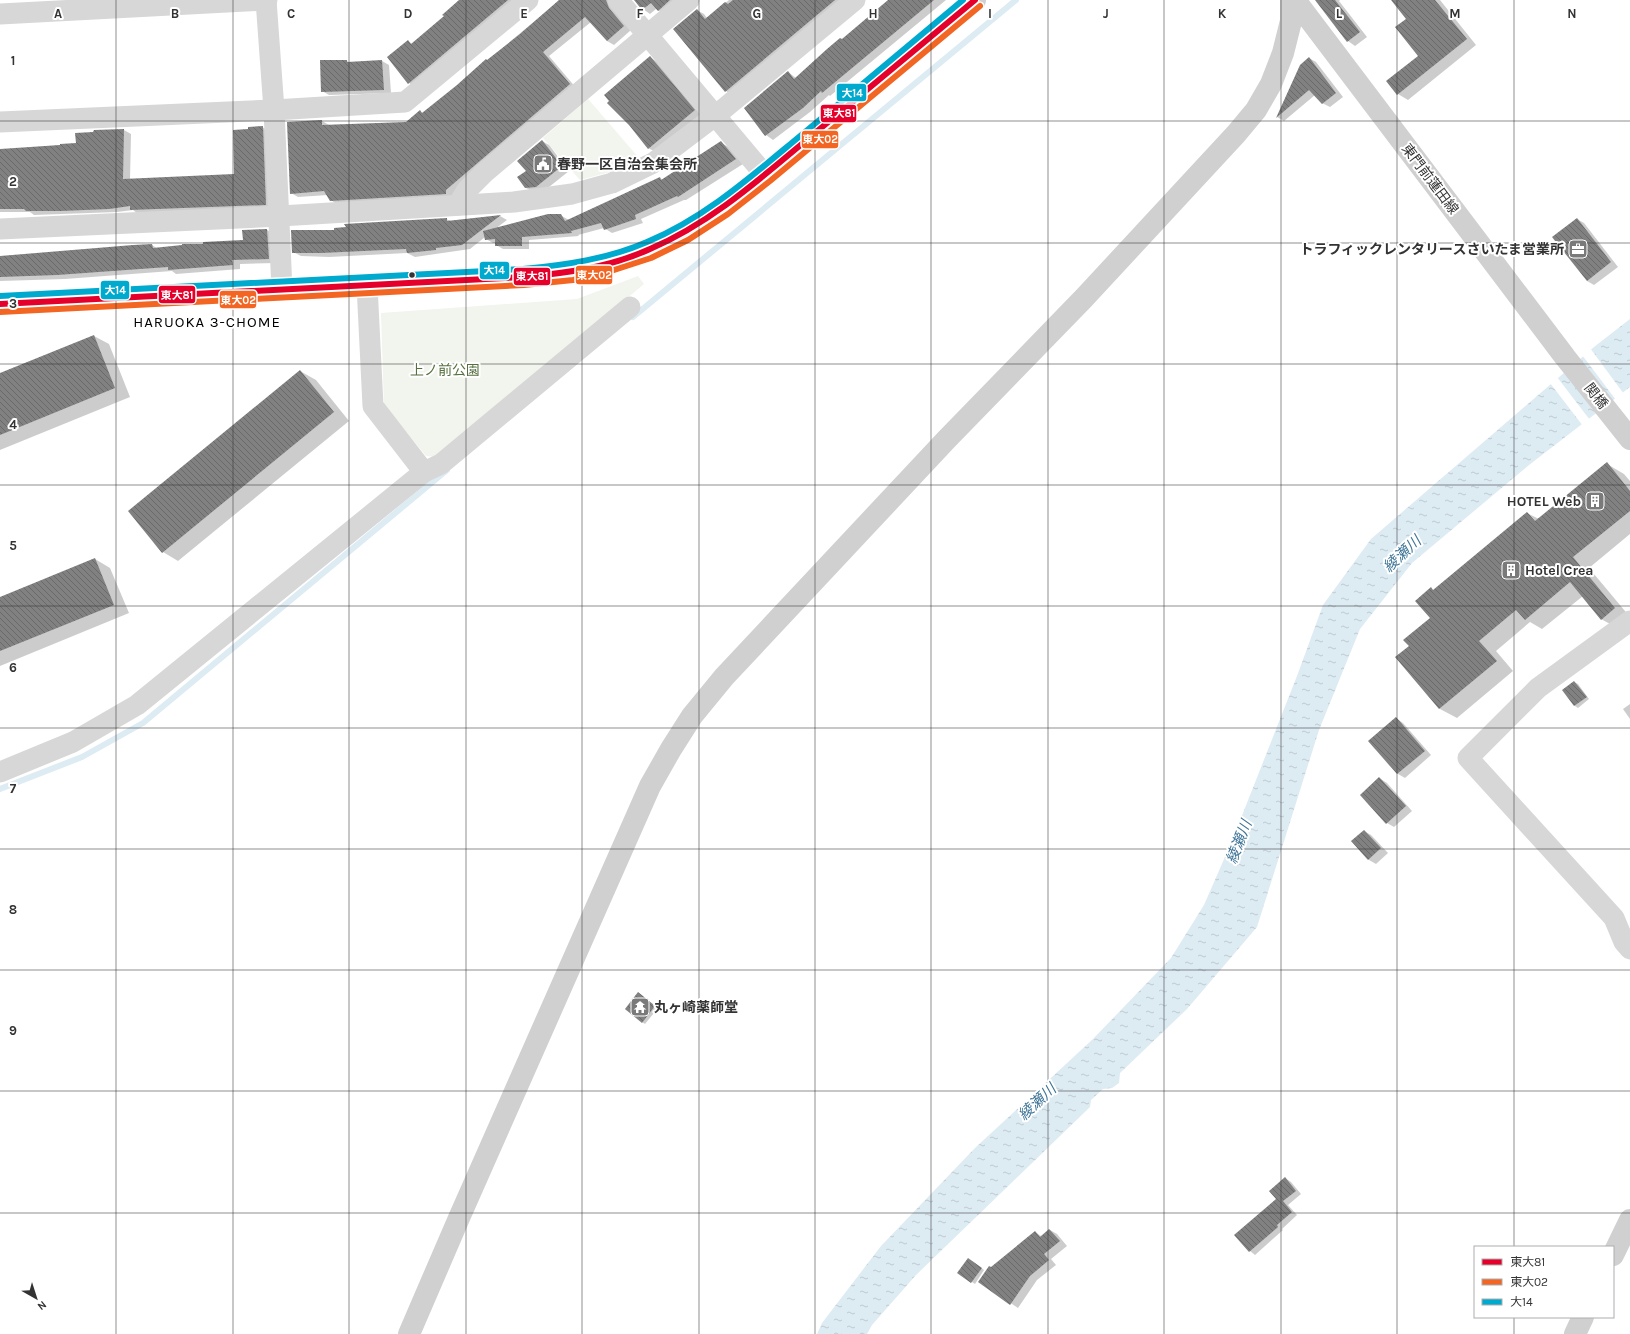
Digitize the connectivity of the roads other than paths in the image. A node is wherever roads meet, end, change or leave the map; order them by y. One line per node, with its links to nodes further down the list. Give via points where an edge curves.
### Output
1 (266, 0): 9 (street); 11 (street)
2 (528, 0): 11 (street, via 404,102)
3 (618, 0): 10 (street)
4 (689, 0): 10 (street)
5 (855, 0): 12 (street)
6 (975, 0): 14 (street)
7 (1291, 0): 31 (street, via 1291,21 1283,53 1271,84 1256,110 1231,140 724,677 692,716 650,786)
8 (1295, 0): 22 (street, 東門前蓮田線)
9 (0, 14)
10 (647, 34): 12 (street); 15 (street, via 484,172 467,190)
11 (274, 110): 13 (street); 16 (street)
12 (715, 116): 14 (street); 15 (street, via 653,163 612,183 572,194 514,202)
13 (0, 122)
14 (765, 175): 18 (street, via 723,208 684,233 649,250 609,263 572,272 524,277)
15 (458, 205): 16 (street)
16 (280, 216): 17 (street); 19 (street)
17 (0, 229)
18 (367, 286): 19 (street); 24 (street, via 373,406)
19 (282, 290): 20 (street)
20 (0, 304)
21 (630, 307): 24 (street, via 441,464)
22 (1565, 357): 23 (street, 関橋)
23 (1628, 437)
24 (424, 472): 26 (street, via 137,705 73,742)
25 (1630, 621): 27 (street, via 1538,688 1468,758 1614,918 1624,942)
26 (0, 772)
27 (1630, 949)
28 (1630, 1220): 29 (street)
29 (1614, 1253)
30 (1583, 1318): 32 (street)
31 (409, 1334)
32 (1575, 1334)

